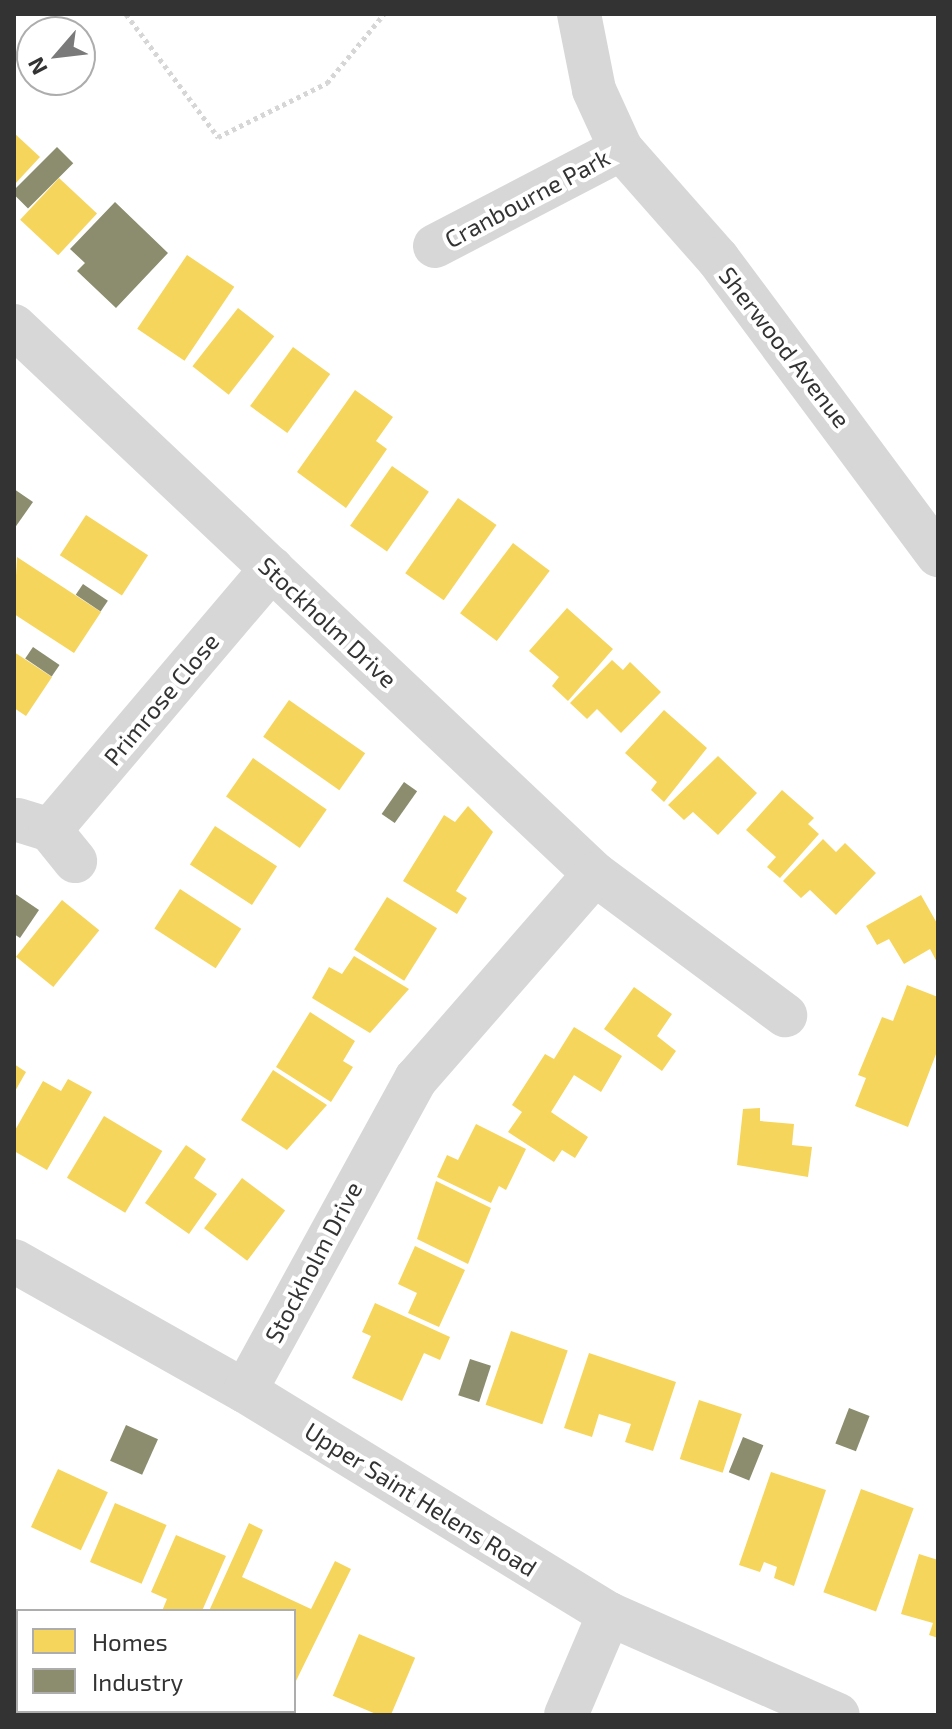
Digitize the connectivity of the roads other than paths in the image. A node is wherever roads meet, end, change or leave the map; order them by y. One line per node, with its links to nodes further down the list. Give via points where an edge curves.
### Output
1 (579, 14): 2 (street, Cranbourne Park, via 594,90)
2 (621, 149): 3 (street, Cranbourne Park); 5 (street, Sherwood Avenue, via 718,259)
3 (435, 246)
4 (14, 326): 6 (street, Stockholm Drive)
5 (938, 555)
6 (272, 568): 7 (street, Primrose Close); 8 (street, Stockholm Drive)
7 (48, 837)
8 (595, 874): 9 (street, Stockholm Drive); 11 (street, Stockholm Drive, via 416,1079)
9 (785, 1015)
10 (14, 1261): 11 (street, Upper Saint Helens Road)
11 (245, 1391): 12 (street, Upper Saint Helens Road)
12 (609, 1614): 13 (street); 14 (street, Upper Saint Helens Road)
13 (566, 1715)
14 (838, 1715)

